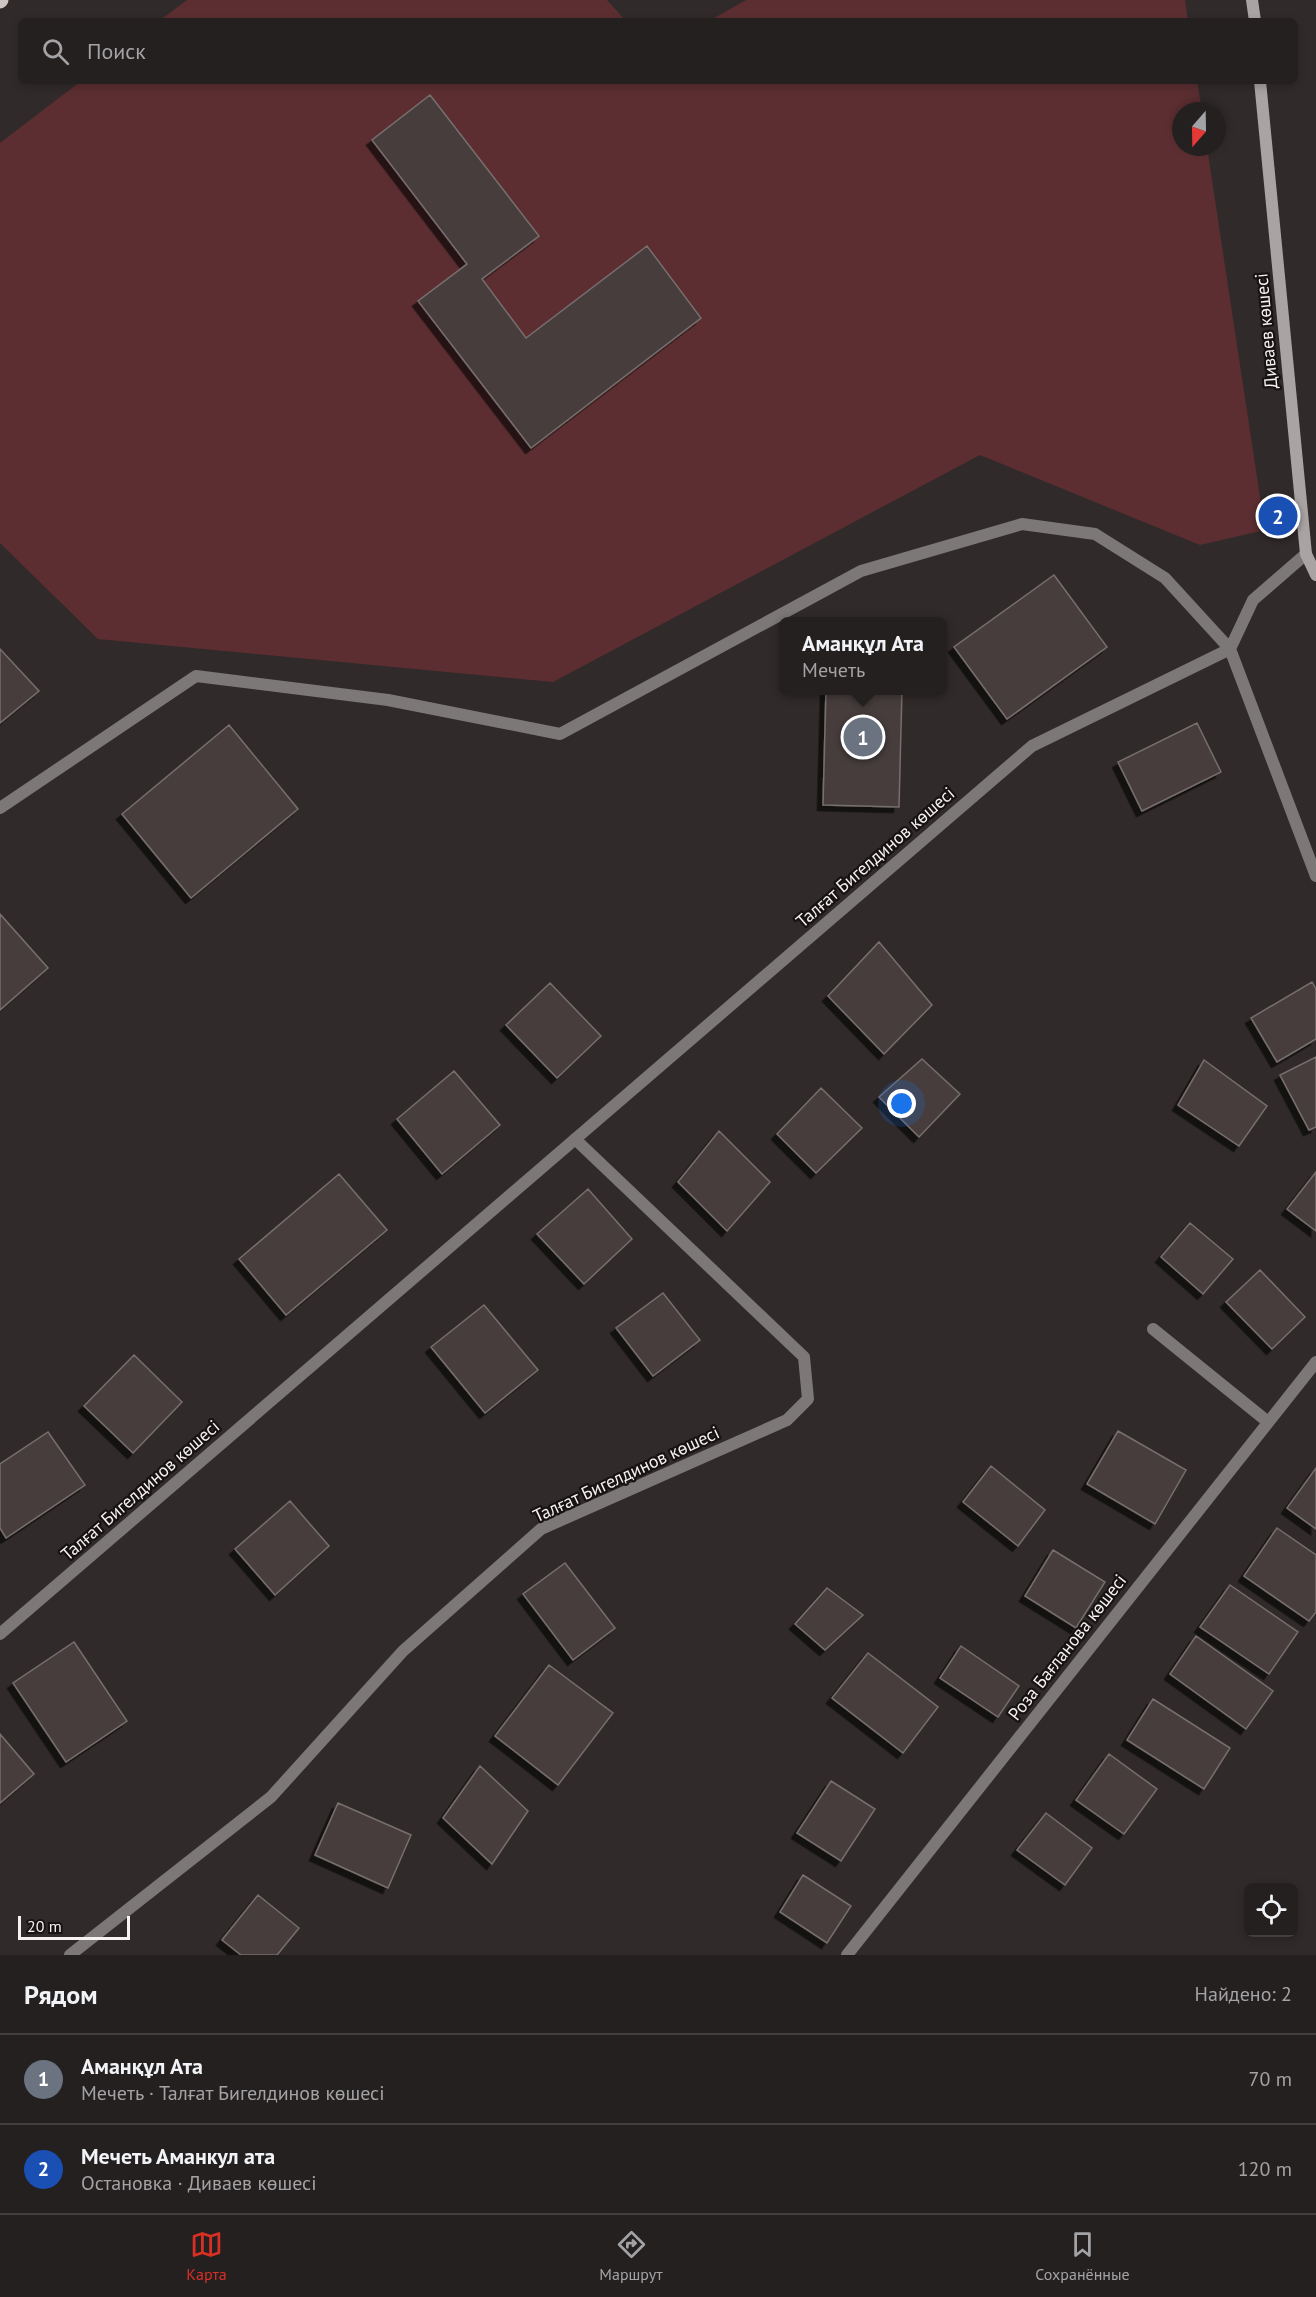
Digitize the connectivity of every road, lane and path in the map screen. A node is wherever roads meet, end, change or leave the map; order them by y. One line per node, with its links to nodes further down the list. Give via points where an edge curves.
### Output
1 (1252, 0): 2 (street)
2 (1254, 18)
3 (1260, 84): 4 (street, Диваев көшесі)
4 (1306, 554): 5 (street, Диваев көшесі); 6 (street, via 1253,600)
5 (1316, 576)
6 (1230, 649): 7 (street, via 1165,578 1095,534 1022,524 861,571 560,734 388,700 196,676); 8 (street); 9 (street, Талғат Бигелдинов көшесі, via 1032,746)
7 (0, 808)
8 (1316, 876)
9 (575, 1139): 13 (street, Талғат Бигелдинов көшесі); 14 (street, Талғат Бигелдинов көшесі, via 804,1357 808,1399 787,1420 541,1529 403,1652 271,1797)
10 (1153, 1329): 12 (street)
11 (1316, 1362): 12 (street, Роза Бағланова көшесі)
12 (1268, 1422): 15 (street, Роза Бағланова көшесі)
13 (0, 1634)
14 (70, 1955)
15 (847, 1955)

